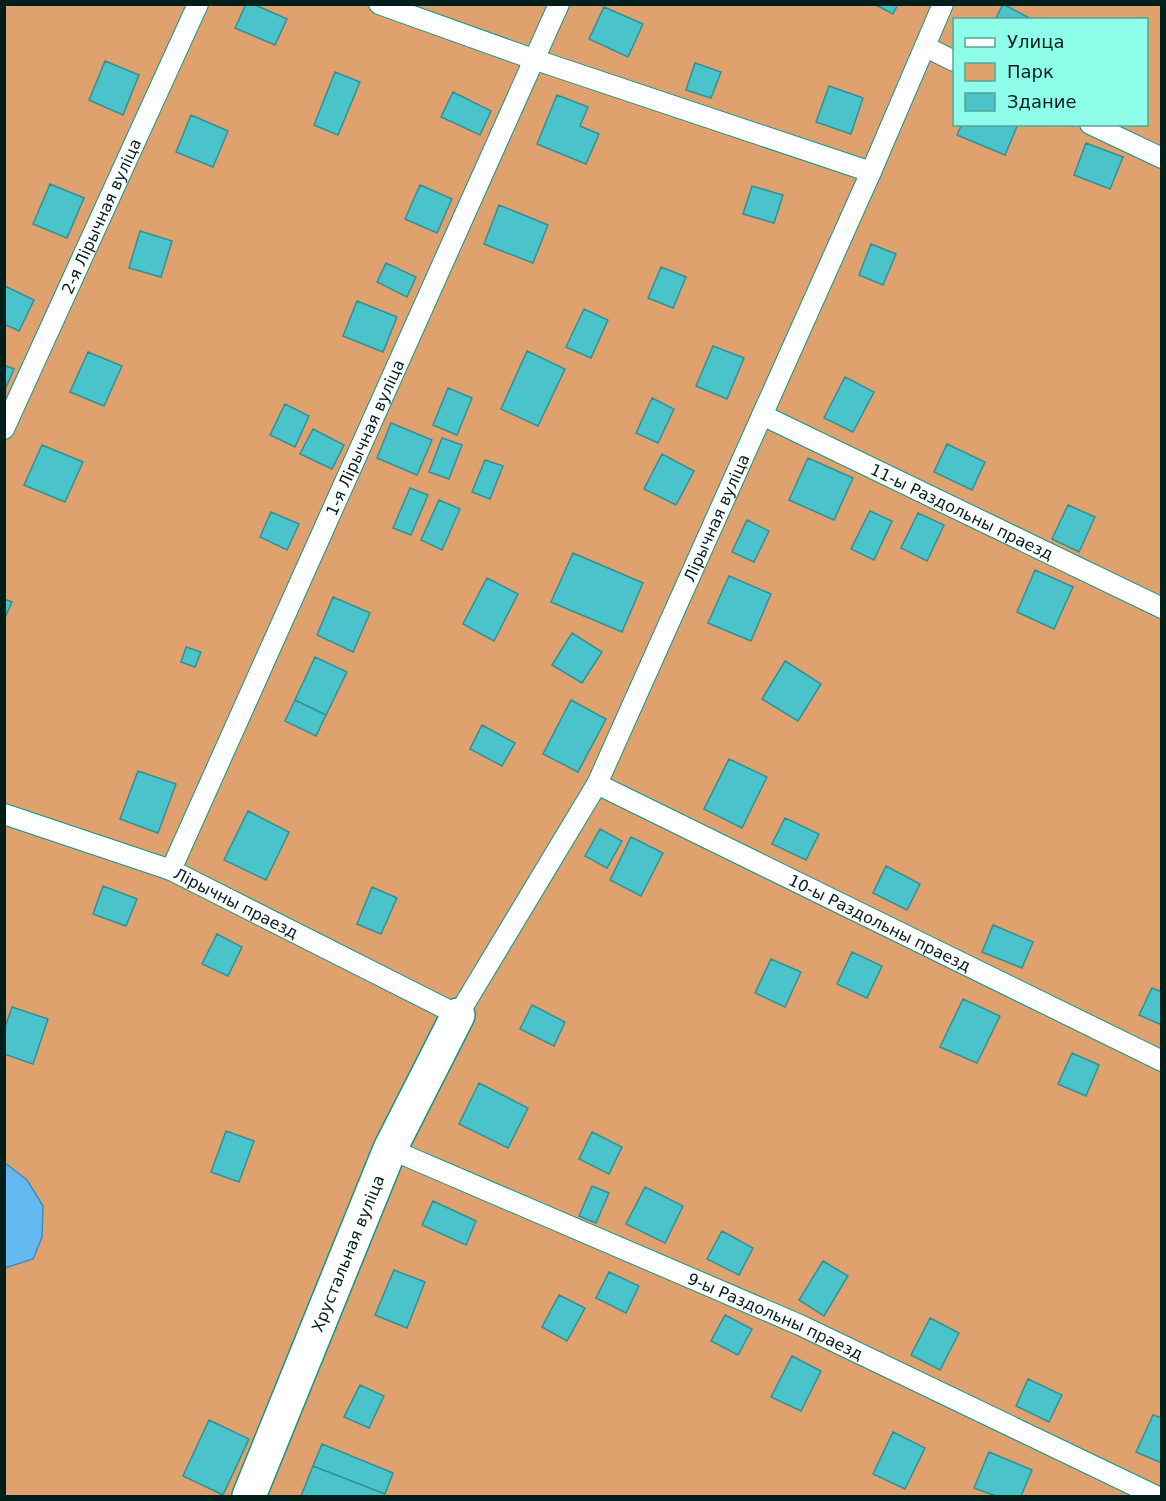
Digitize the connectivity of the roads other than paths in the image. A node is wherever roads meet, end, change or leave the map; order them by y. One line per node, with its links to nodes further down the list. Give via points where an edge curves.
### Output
1 (198, 4): 12 (lane, 2-я Лірычная вуліца)
2 (379, 4): 6 (lane)
3 (559, 4): 6 (lane, 1-я Лірычная вуліца)
4 (943, 4): 5 (lane, Лірычная вуліца)
5 (926, 47): 7 (lane); 10 (lane, Лірычная вуліца)
6 (533, 59): 10 (lane); 16 (lane, 1-я Лірычная вуліца)
7 (953, 60)
8 (1094, 126): 9 (lane)
9 (1161, 158)
10 (871, 172): 11 (lane, Лірычная вуліца)
11 (762, 415): 13 (lane, 11-ы Раздольны праезд); 14 (lane, Лірычная вуліца)
12 (4, 429)
13 (1161, 608)
14 (597, 784): 17 (lane, Лірычная вуліца); 18 (lane, 10-ы Раздольны праезд)
15 (4, 814): 16 (lane, Лірычны праезд)
16 (171, 870): 17 (lane, Лірычны праезд)
17 (458, 1015): 19 (street, Хрустальная вуліца)
18 (1161, 1061)
19 (390, 1149): 20 (street, Хрустальная вуліца); 21 (lane, 9-ы Раздольны праезд, via 800,1325)
20 (249, 1497)
21 (1156, 1497)

